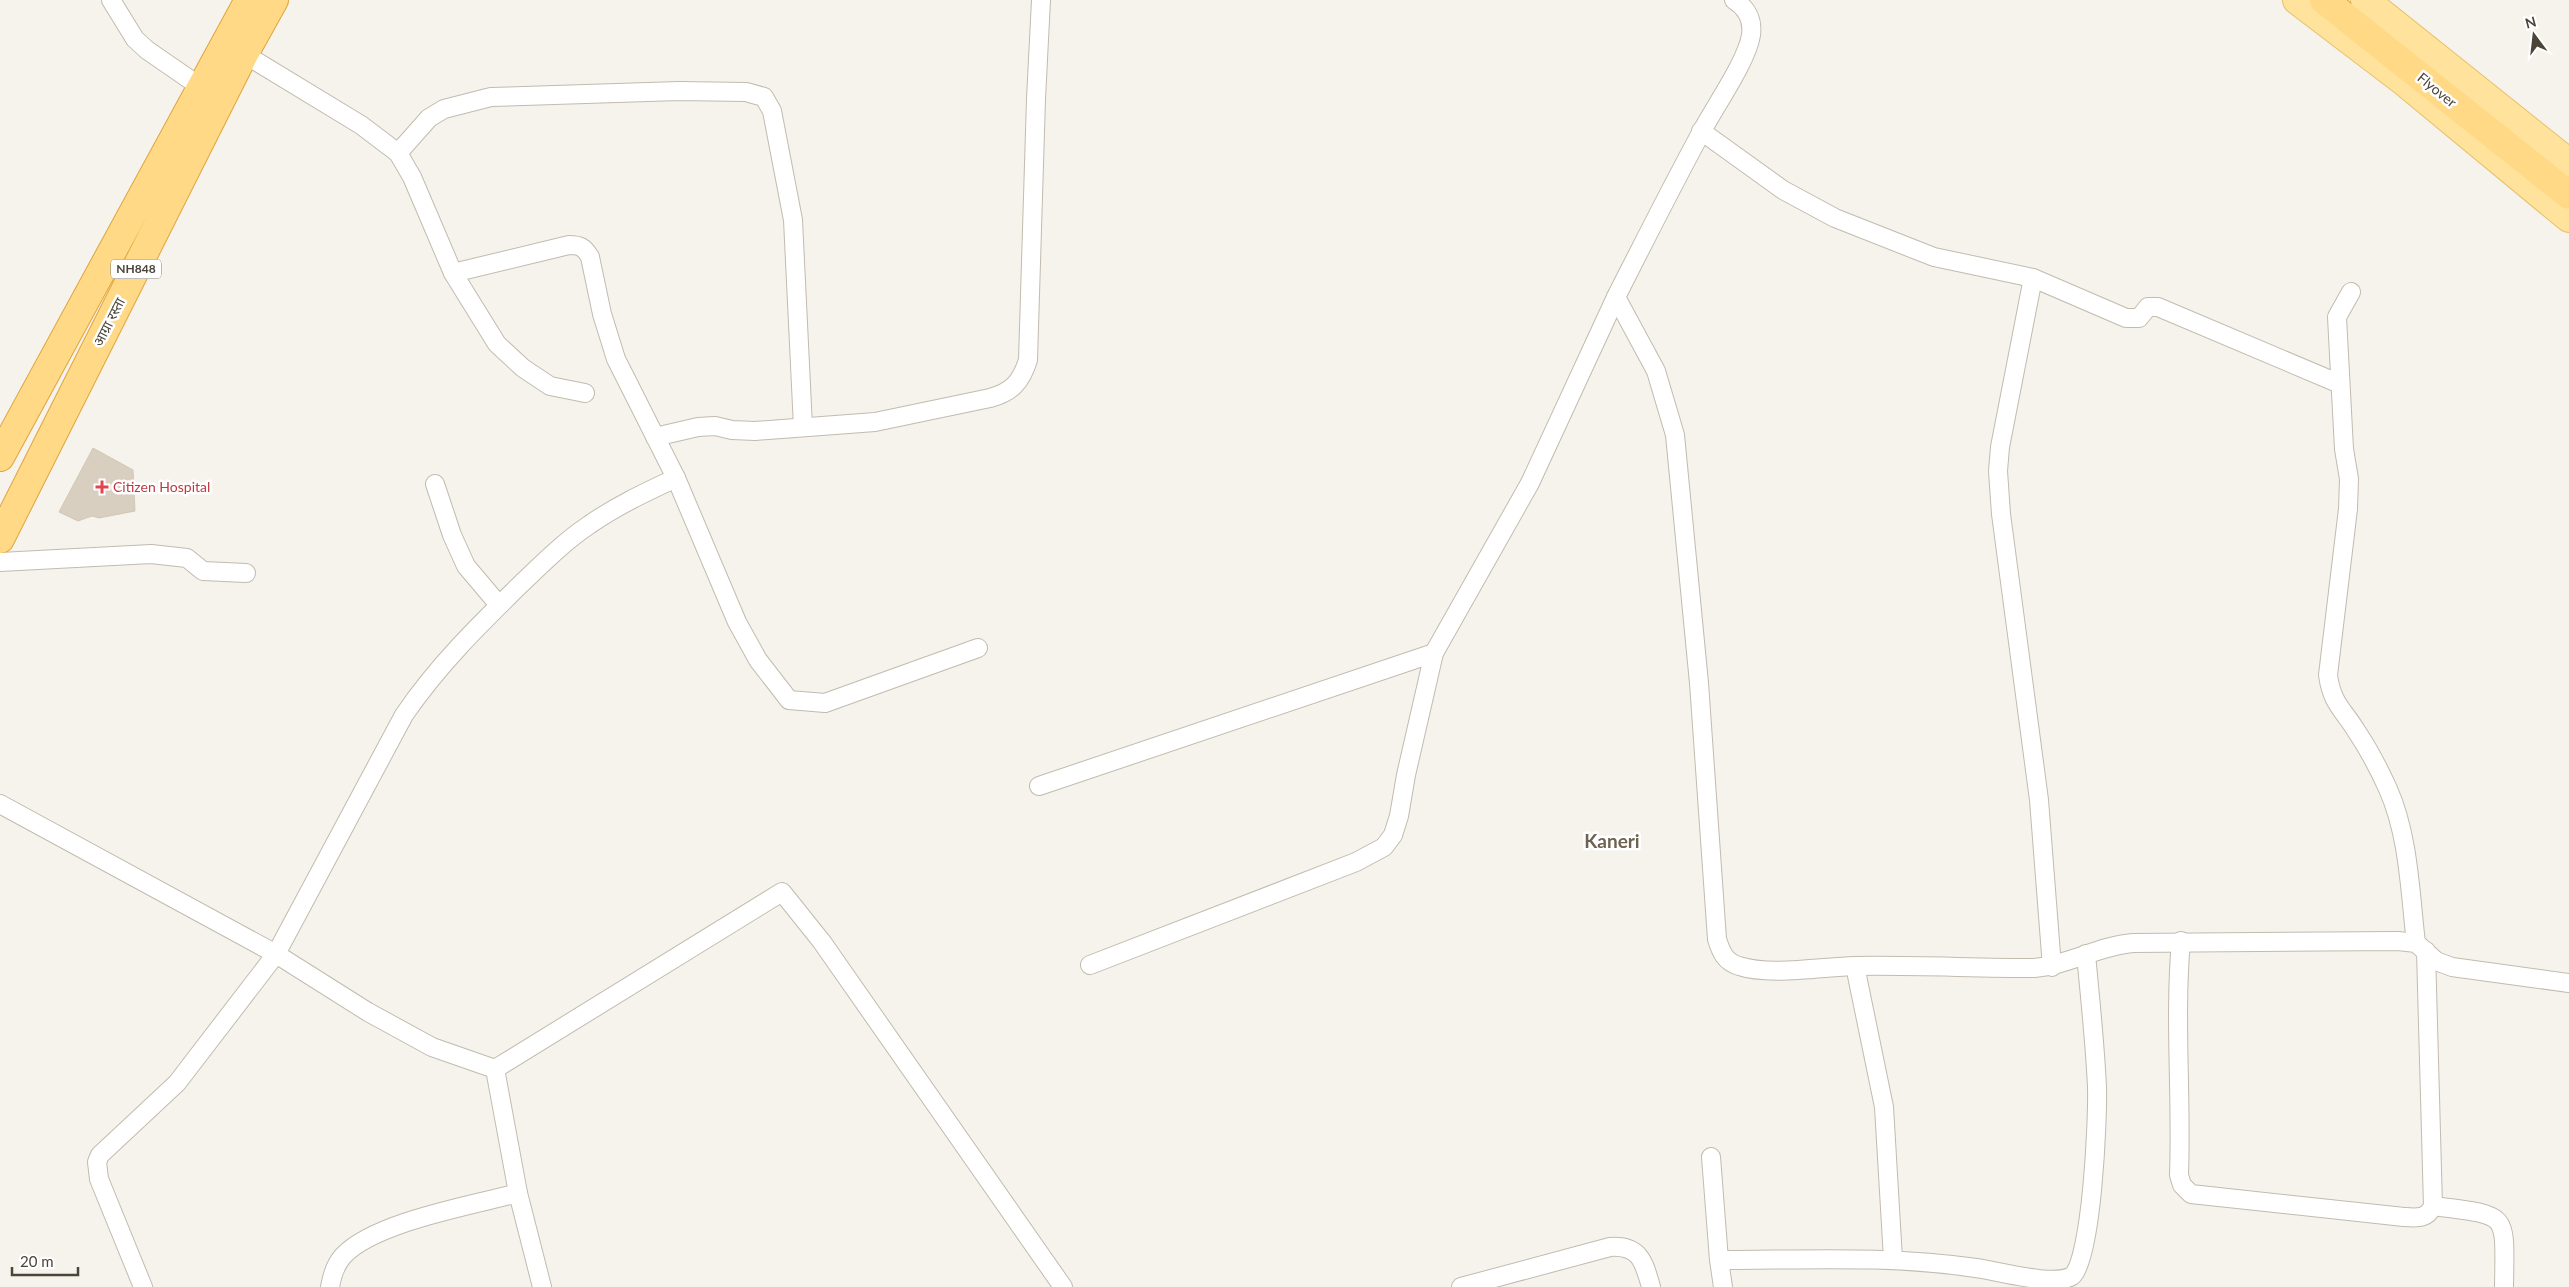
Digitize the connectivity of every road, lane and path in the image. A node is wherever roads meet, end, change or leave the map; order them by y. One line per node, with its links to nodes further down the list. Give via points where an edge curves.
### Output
1 (111, 0): 11 (street, via 135,39 146,50)
2 (249, 0): 11 (highway, NH848)
3 (274, 0): 10 (highway, आग्रा रस्ता / NH848)
4 (1042, 0): 22 (street, via 1028,360 1024,374 1015,387 990,398 875,422)
5 (1734, 0): 12 (street, via 1742,5 1751,20 1751,37)
6 (2297, 0): 15 (main road, via 2402,80)
7 (2324, 0): 14 (highway, Flyover)
8 (2347, 0): 14 (highway, Flyover, via 2470,98)
9 (2365, 0): 14 (main road)
10 (244, 54): 13 (street, via 361,125); 27 (highway, आग्रा रस्ता / NH848)
11 (202, 88): 24 (highway, NH848)
12 (1702, 131): 17 (street, via 1783,190 1835,218 1934,257); 19 (street)
13 (398, 153): 16 (street, via 412,177); 22 (street, via 429,118 444,109 491,97 679,91 746,92 764,97 772,111 793,220)
14 (2562, 179)
15 (2569, 218)
16 (453, 273): 21 (street, via 497,344 522,368 550,386); 23 (street, via 569,245 580,245 586,249 616,359)
17 (2034, 278): 20 (street, via 2126,318 2139,318 2148,308 2158,307); 41 (street, via 2004,420 1998,470 2039,800)
18 (2351, 292): 20 (street, via 2337,317)
19 (1616, 297): 32 (street, via 1530,483); 40 (street, via 1656,370 1675,435 1699,683 1716,939 1728,962 1741,967 1762,970)
20 (2340, 384): 36 (street, via 2349,479 2328,675 2330,691 2336,705 2372,755 2389,791 2401,833)
21 (585, 393)
22 (804, 427): 23 (street, via 755,431 698,427)
23 (655, 437): 25 (street)
24 (0, 457)
25 (676, 478): 30 (street, via 627,501 588,525); 31 (street, via 737,622 758,660 789,700 826,703)
26 (435, 484): 30 (street, via 466,566)
27 (0, 539)
28 (0, 562): 29 (street, via 151,554 187,558 204,571)
29 (246, 573)
30 (499, 606): 37 (street, via 426,683 404,715)
31 (978, 648)
32 (1434, 653): 33 (street); 39 (street, via 1399,816 1393,835 1384,847 1356,862)
33 (1039, 786)
34 (0, 804): 37 (street)
35 (2181, 940): 36 (street, via 2388,941); 38 (street, via 2112,945); 46 (street, via 2177,1021 2182,1185 2191,1194 2404,1217 2420,1218 2430,1214)
36 (2421, 947): 42 (street, via 2436,961 2452,967); 46 (street)
37 (276, 954): 43 (street, via 368,1012 432,1047); 49 (street, via 177,1082 100,1154 97,1162 99,1180)
38 (2086, 954): 41 (street); 47 (street, via 2097,1088 2093,1167 2081,1263 2072,1276 2041,1281 1978,1268)
39 (1090, 965)
40 (1854, 966): 41 (street); 47 (street, via 1884,1107)
41 (2052, 967)
42 (2569, 984)
43 (495, 1068): 45 (street); 52 (street, via 782,892 822,942)
44 (1710, 1157): 48 (street)
45 (518, 1193): 50 (street, via 385,1228 343,1256 333,1271); 51 (street)
46 (2434, 1206): 56 (street, via 2485,1212 2499,1220 2505,1233)
47 (1893, 1259): 48 (street)
48 (1719, 1260): 55 (street)
49 (143, 1287)
50 (330, 1287)
51 (542, 1287)
52 (1063, 1287)
53 (1461, 1287): 54 (street, via 1623,1246 1636,1252)
54 (1651, 1287)
55 (1723, 1287)
56 (2504, 1287)

